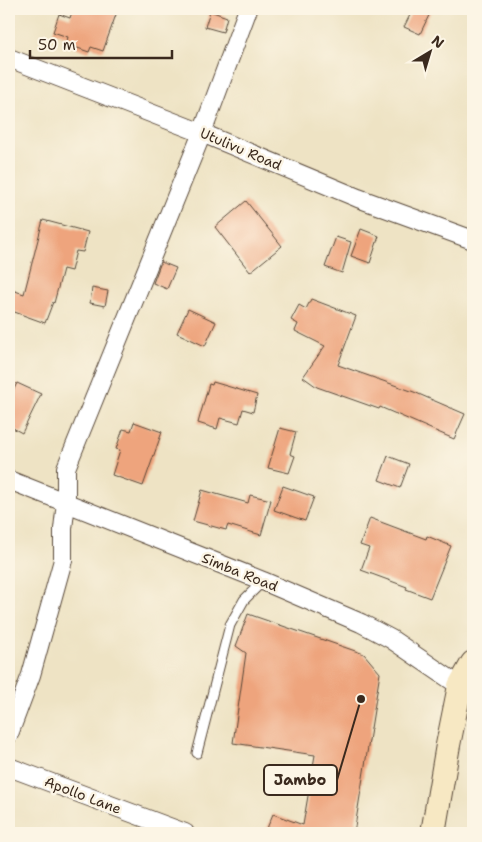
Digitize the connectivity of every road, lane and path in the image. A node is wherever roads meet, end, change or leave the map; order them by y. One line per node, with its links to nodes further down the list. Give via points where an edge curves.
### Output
1 (248, 9): 3 (street)
2 (9, 58): 3 (street, Utulivu Road)
3 (202, 133): 4 (street, Utulivu Road, via 358,198); 6 (street, via 66,468)
4 (473, 240)
5 (9, 480): 6 (street, Simba Road)
6 (66, 502): 7 (street, Simba Road); 10 (street, via 63,560 32,675)
7 (263, 581): 9 (street, Simba Road, via 391,639); 11 (lane, via 244,600 230,625)
8 (473, 663): 9 (street)
9 (460, 686): 14 (street)
10 (9, 734)
11 (197, 753)
12 (9, 767): 13 (street, Apollo Lane)
13 (185, 833)
14 (434, 833)

